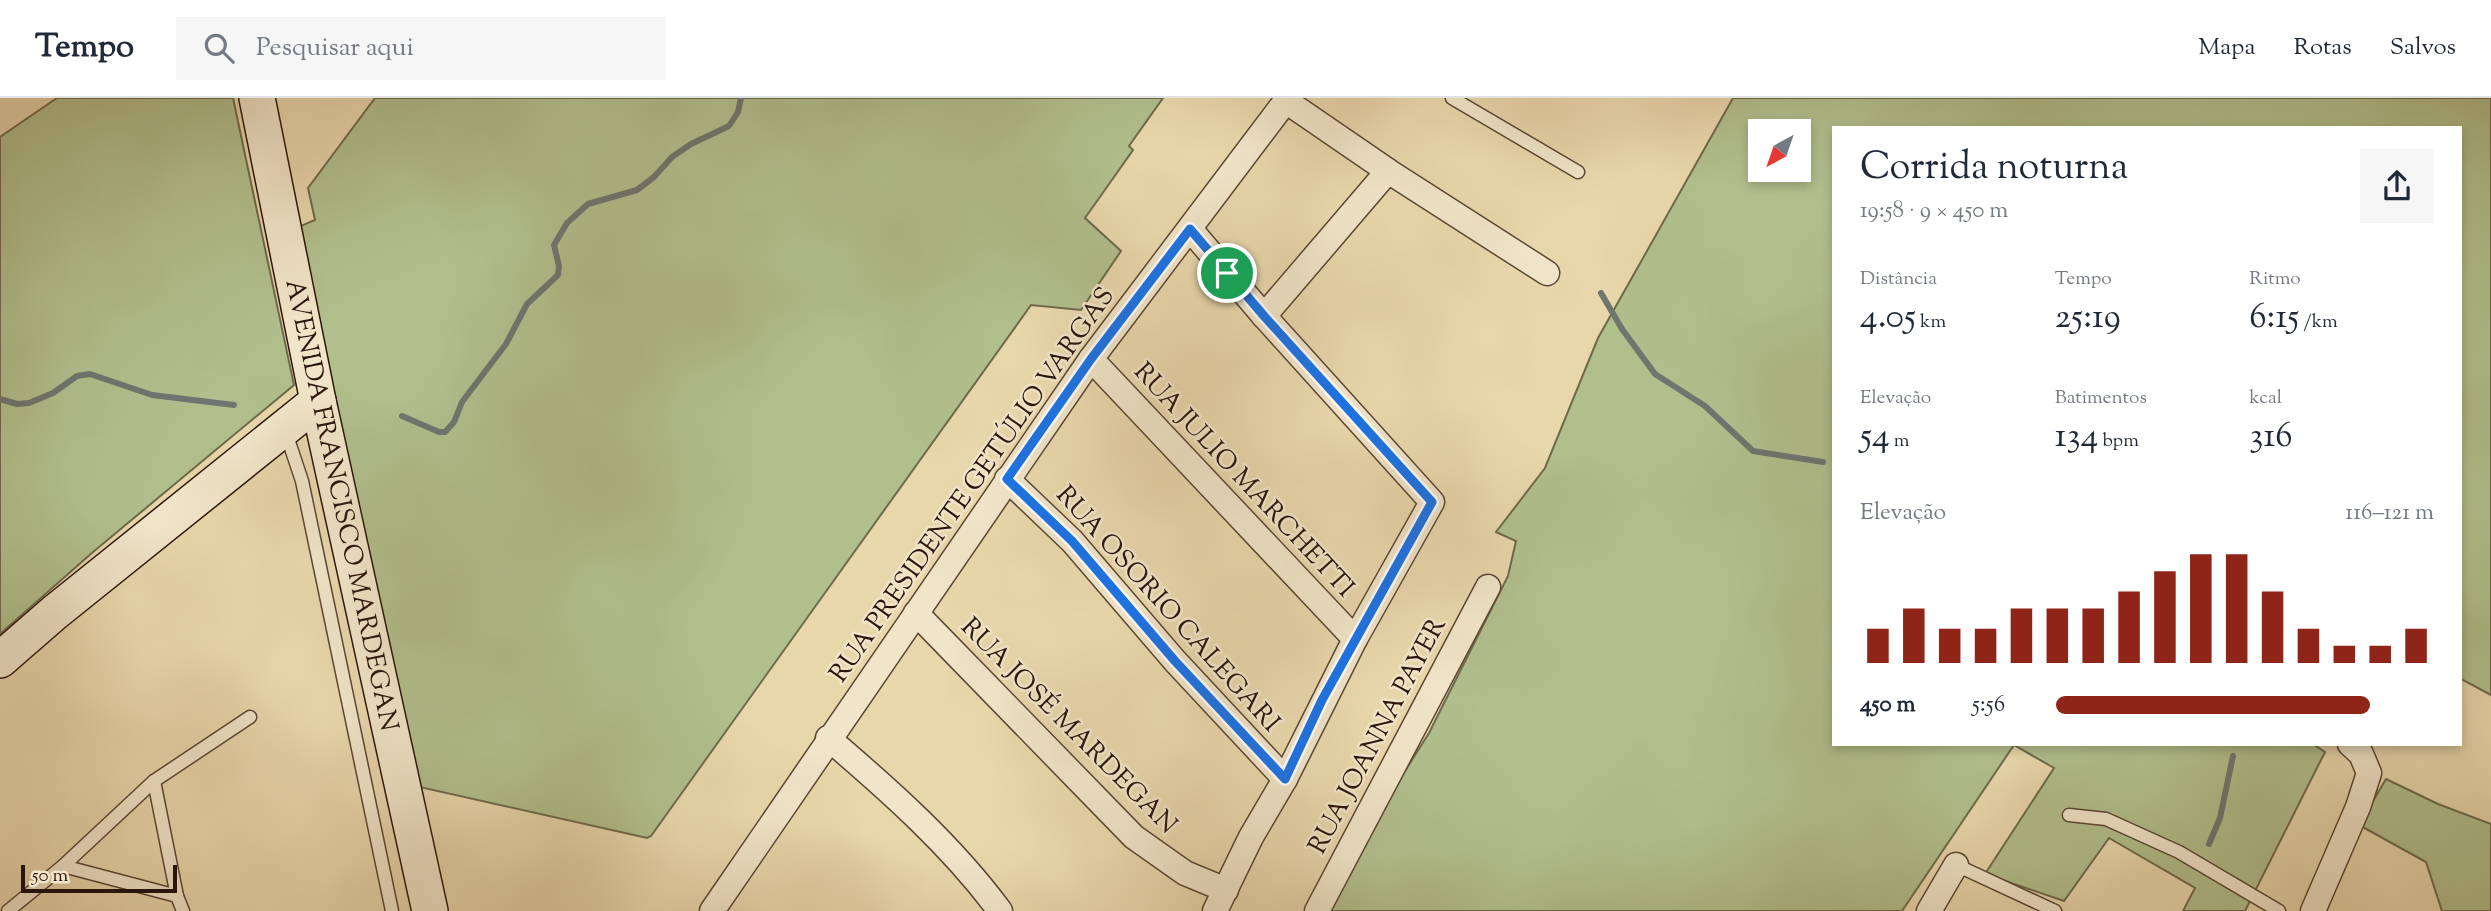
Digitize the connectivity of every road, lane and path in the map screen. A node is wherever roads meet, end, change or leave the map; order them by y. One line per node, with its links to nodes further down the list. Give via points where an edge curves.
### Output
1 (257, 98): 10 (main road, AVENIDA FRANCISCO MARDEGAN)
2 (1452, 98): 5 (lane)
3 (1287, 100): 4 (street); 6 (street, RUA PRESIDENTE GETÚLIO VARGAS)
4 (1388, 172): 7 (street); 8 (street)
5 (1578, 172)
6 (1190, 229): 8 (street); 9 (street, RUA PRESIDENTE GETÚLIO VARGAS)
7 (1546, 273)
8 (1264, 316): 15 (street, via 1432,502)
9 (1091, 359): 12 (street, RUA PRESIDENTE GETÚLIO VARGAS); 15 (street, RUA JULIO MARCHETTI)
10 (318, 401): 11 (main road); 30 (main road, AVENIDA FRANCISCO MARDEGAN)
11 (284, 428): 16 (main road); 29 (lane, via 302,481)
12 (1007, 479): 14 (street, RUA PRESIDENTE GETÚLIO VARGAS); 20 (street, RUA OSORIO CALEGARI, via 1072,541)
13 (1488, 587): 33 (street, RUA JOANNA PAYER)
14 (916, 613): 18 (street, RUA PRESIDENTE GETÚLIO VARGAS); 26 (street, RUA JOSÉ MARDEGAN, via 1134,837)
15 (1355, 639): 20 (street)
16 (0, 660)
17 (250, 717): 21 (lane)
18 (828, 738): 31 (street, RUA PRESIDENTE GETÚLIO VARGAS); 32 (street, via 973,874)
19 (2352, 746): 37 (street, via 2370,773)
20 (1285, 779): 26 (street)
21 (154, 781): 24 (lane); 25 (lane)
22 (2069, 815): 36 (lane, via 2106,819 2179,852)
23 (1956, 865): 34 (street); 35 (lane)
24 (63, 866): 25 (lane); 27 (lane)
25 (177, 896): 28 (lane)
26 (1220, 900)
27 (8, 911)
28 (183, 911)
29 (392, 911)
30 (429, 911)
31 (712, 911)
32 (1000, 911)
33 (1317, 911)
34 (1929, 911)
35 (2055, 911)
36 (2279, 911)
37 (2313, 911)

